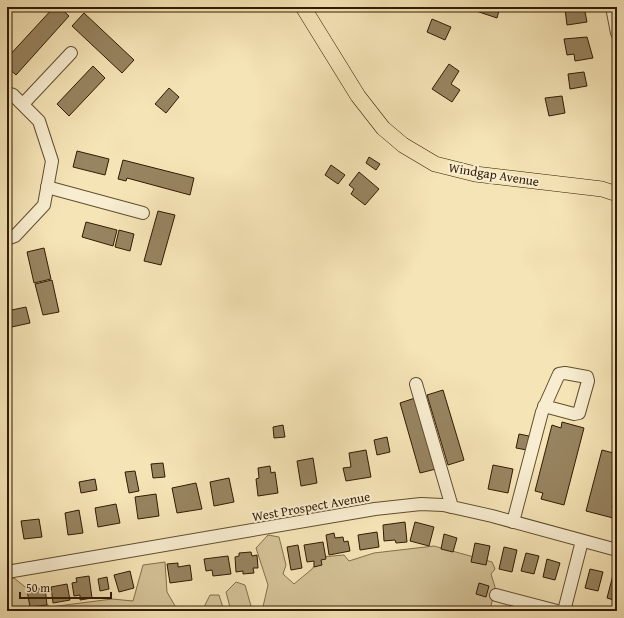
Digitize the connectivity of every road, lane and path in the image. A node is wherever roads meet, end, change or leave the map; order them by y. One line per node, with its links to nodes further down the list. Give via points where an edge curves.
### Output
1 (304, 7): 8 (main road, Windgap Avenue, via 358,96 383,128 403,146 435,164 475,174 602,189)
2 (612, 7): 3 (street)
3 (617, 33)
4 (71, 53): 6 (street)
5 (7, 93): 6 (street)
6 (23, 104): 7 (street, via 39,121 52,161)
7 (47, 187): 9 (street); 10 (street, via 44,206 15,236)
8 (617, 194)
9 (143, 213)
10 (7, 239)
11 (416, 384): 13 (street)
12 (544, 406): 14 (street)
13 (452, 507): 14 (street, West Prospect Avenue); 17 (street, West Prospect Avenue, via 398,505)
14 (513, 522): 15 (street, West Prospect Avenue)
15 (582, 541): 16 (street, West Prospect Avenue); 20 (street)
16 (617, 550)
17 (7, 572)
18 (496, 595): 19 (street)
19 (557, 611)
20 (564, 611)

